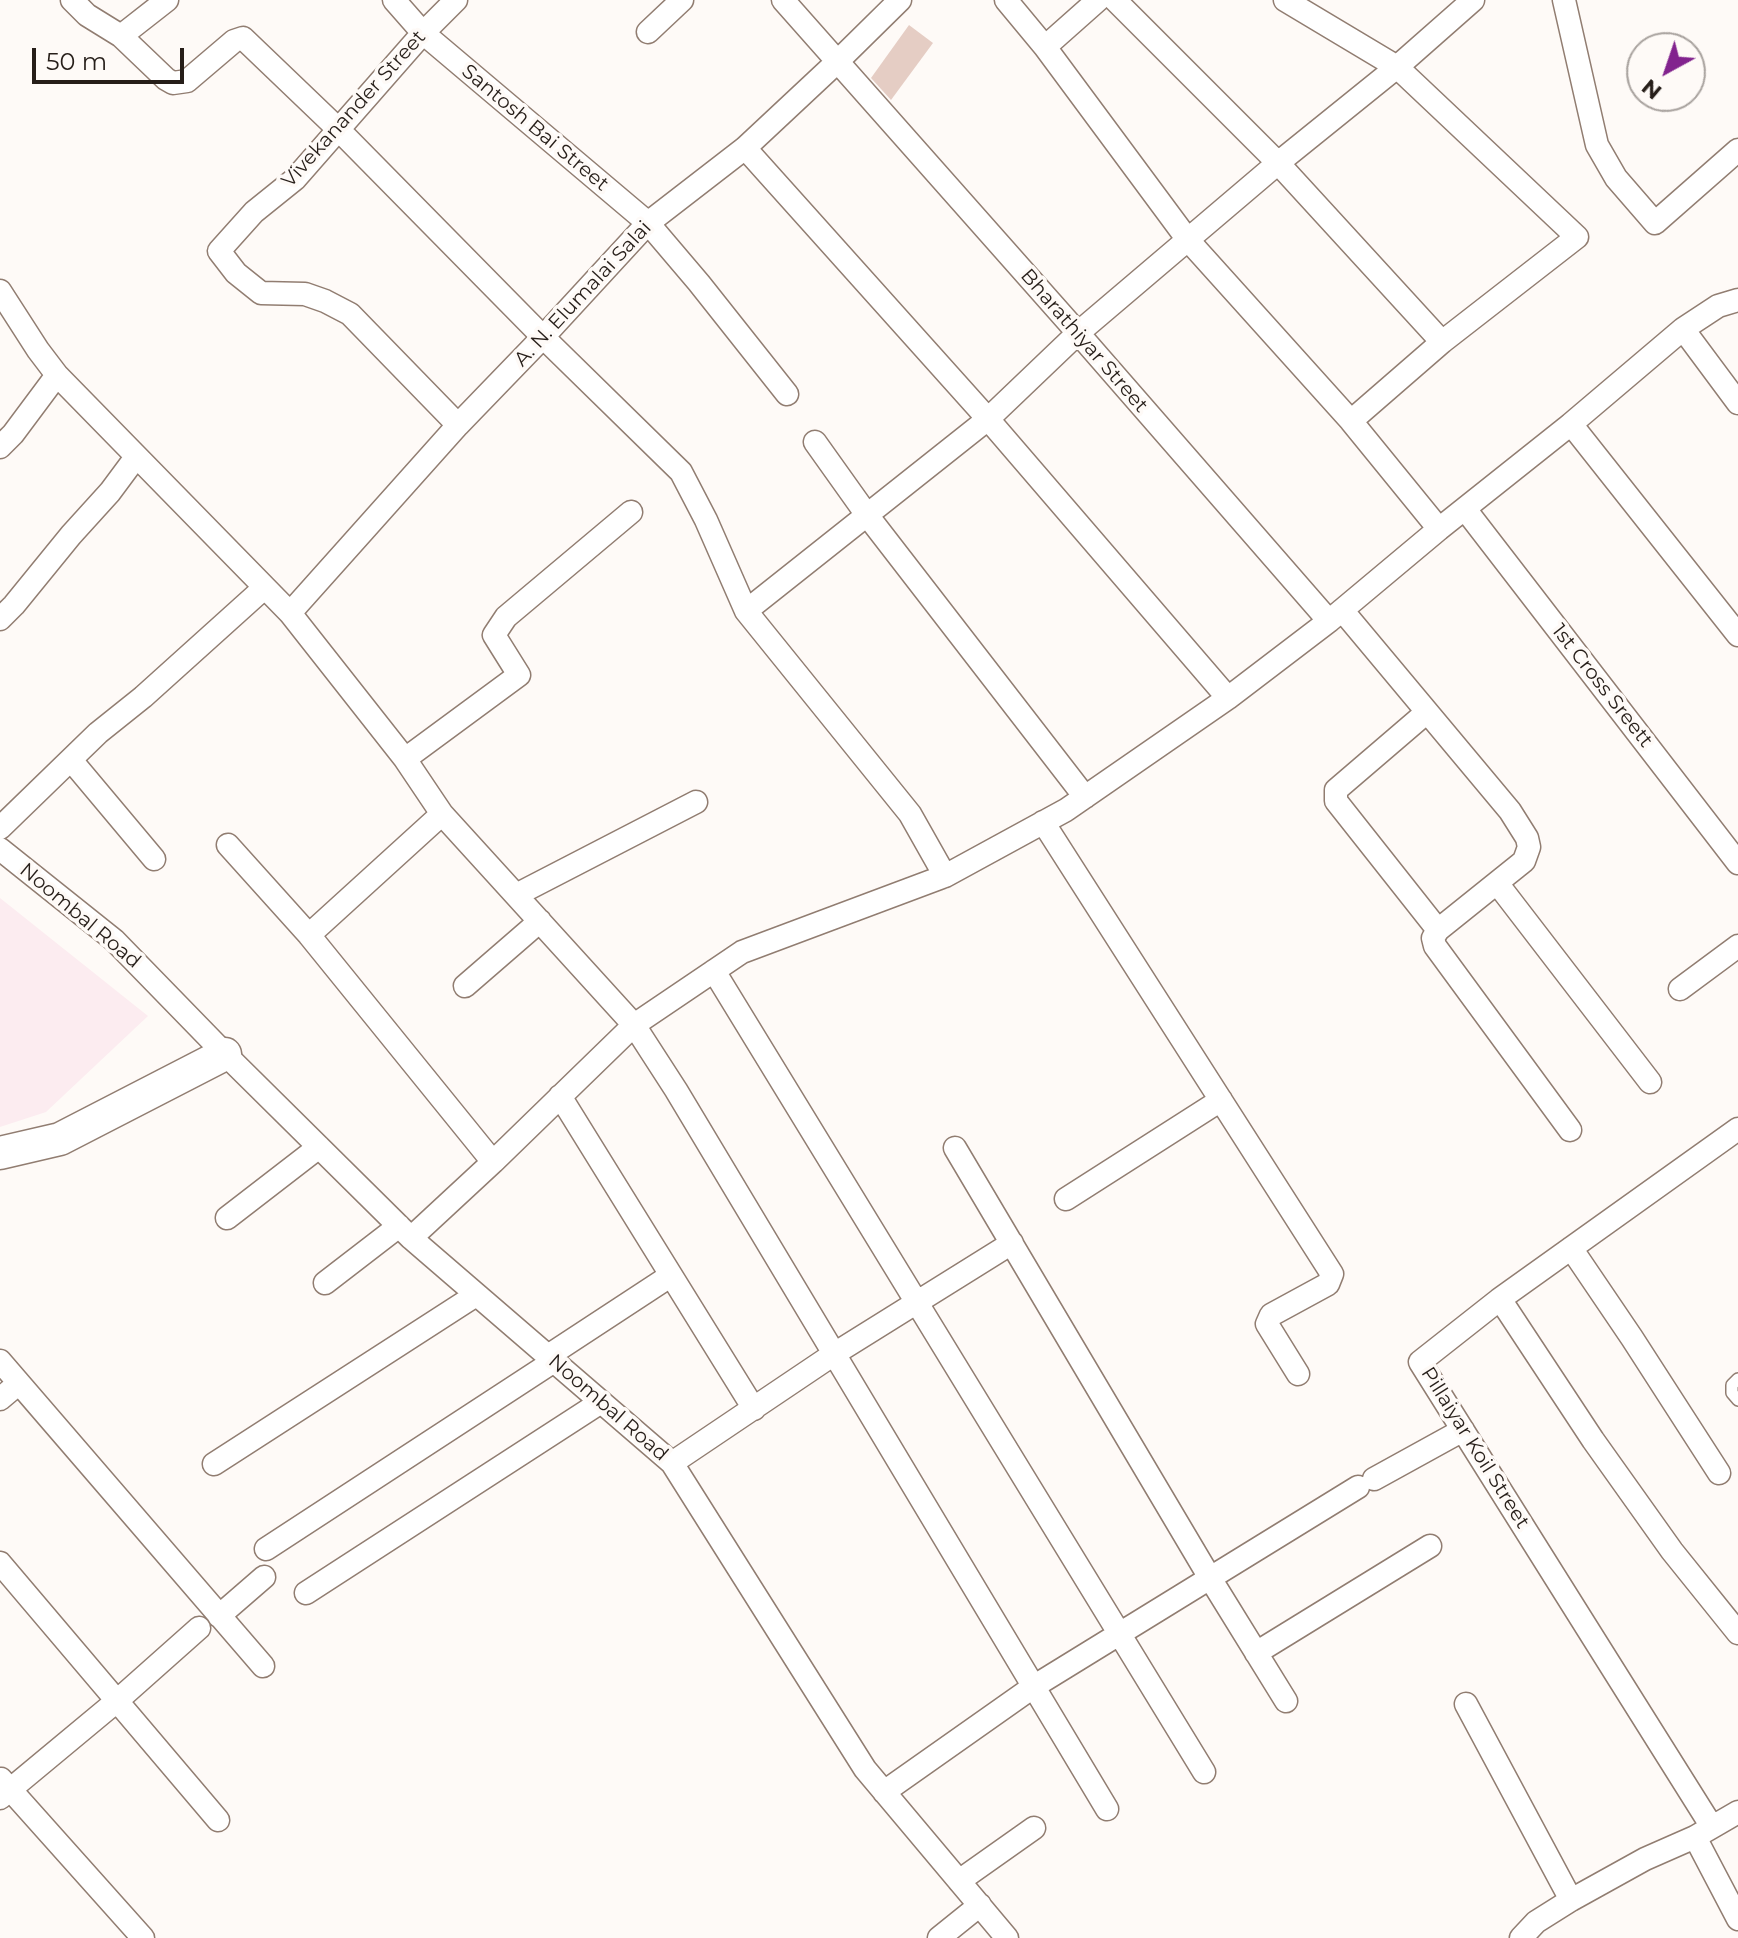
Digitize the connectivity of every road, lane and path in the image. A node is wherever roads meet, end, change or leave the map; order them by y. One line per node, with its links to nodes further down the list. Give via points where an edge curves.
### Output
1 (72, 0): 16 (street)
2 (167, 0): 16 (street)
3 (394, 0): 15 (street, Santosh Bai Street)
4 (456, 0): 15 (street, Vivekanander Street)
5 (682, 0): 14 (street)
6 (783, 0): 18 (street, Bharathiyar Street)
7 (900, 0): 18 (street, A. N. Elumalai Salai)
8 (1006, 0): 17 (street)
9 (1098, 0): 17 (street)
10 (1115, 0): 23 (street)
11 (1285, 0): 19 (street)
12 (1473, 0): 19 (street)
13 (1564, 0): 22 (street, via 1597,145 1616,178 1655,223)
14 (648, 32)
15 (423, 33): 20 (street, Vivekanander Street); 24 (street, Santosh Bai Street)
16 (121, 36): 20 (street, via 173,83 187,81 243,38)
17 (1045, 47): 25 (street)
18 (837, 62): 21 (street, A. N. Elumalai Salai); 29 (street, Bharathiyar Street)
19 (1397, 67): 23 (street); 31 (street, via 1577,237)
20 (337, 128): 30 (street); 38 (street, Vivekanander Street, via 295,179 254,212 219,251 261,293 305,294 350,314)
21 (745, 148): 24 (street, A. N. Elumalai Salai); 35 (street)
22 (1737, 154)
23 (1278, 163): 25 (street); 31 (street)
24 (648, 223): 30 (street, A. N. Elumalai Salai); 33 (street, Santosh Bai Street)
25 (1188, 240): 29 (street); 36 (street)
26 (0, 291): 32 (street)
27 (1738, 300): 28 (street, via 1718,306)
28 (1683, 329): 34 (street); 37 (street)
29 (1078, 333): 35 (street); 49 (street, Bharathiyar Street)
30 (543, 337): 38 (street, A. N. Elumalai Salai); 47 (street, via 681,472)
31 (1442, 342): 36 (street)
32 (57, 375): 40 (street); 41 (street)
33 (787, 394)
34 (1738, 403)
35 (988, 419): 44 (street); 52 (street)
36 (1351, 421): 45 (street)
37 (1571, 424): 42 (street); 51 (street)
38 (458, 425): 48 (street, A. N. Elumalai Salai)
39 (815, 442): 44 (street)
40 (0, 447)
41 (136, 457): 46 (street); 50 (street)
42 (1465, 509): 45 (street); 64 (street, 1st Cross Sreett)
43 (631, 512): 54 (street, via 506,617 494,635 519,675)
44 (867, 515): 47 (street); 56 (street)
45 (1439, 529): 49 (street)
46 (264, 588): 48 (street); 55 (street)
47 (746, 611): 65 (street, via 910,814)
48 (290, 613): 54 (street)
49 (1336, 616): 52 (street); 53 (street, Bharathiyar Street)
50 (0, 619)
51 (1738, 635)
52 (1228, 698): 56 (street)
53 (1427, 712): 66 (street, Bharathiyar Street, via 1527,838 1524,861); 69 (street, via 1336,790 1336,801)
54 (405, 759): 58 (street)
55 (71, 760): 60 (street); 63 (street)
56 (1085, 797): 59 (street)
57 (696, 802): 67 (street)
58 (442, 814): 67 (street); 70 (street)
59 (1043, 822): 65 (street); 79 (street)
60 (0, 828)
61 (228, 845): 70 (street)
62 (0, 849): 76 (street, Noombal Road, via 114,940)
63 (154, 859)
64 (1738, 863)
65 (945, 876): 72 (street, via 742,952)
66 (1497, 883): 69 (street, Bharathiyar Street); 77 (street)
67 (516, 895): 68 (street)
68 (540, 921): 73 (street); 75 (street)
69 (1438, 930): 81 (street, via 1435,946)
70 (309, 935): 85 (street)
71 (1738, 946): 74 (street)
72 (714, 971): 75 (street); 95 (street)
73 (465, 986)
74 (1680, 989)
75 (634, 1025): 78 (street); 96 (street)
76 (225, 1054): 82 (street, Noombal Road); 84 (street, via 60,1139)
77 (1650, 1082)
78 (560, 1096): 85 (street); 91 (street)
79 (1221, 1100): 86 (street); 99 (street, via 1332,1274 1328,1284 1268,1319)
80 (1738, 1129): 90 (street, Pillaiyar Koil Street)
81 (1570, 1130)
82 (319, 1147): 87 (street); 88 (street, Noombal Road)
83 (955, 1148): 89 (street)
84 (0, 1153)
85 (493, 1162): 88 (street)
86 (1066, 1199)
87 (227, 1218)
88 (405, 1232): 92 (street); 93 (street, Noombal Road)
89 (1012, 1243): 95 (street); 114 (street)
90 (1571, 1248): 94 (street, Pillaiyar Koil Street); 109 (street)
91 (670, 1276): 97 (street); 105 (street)
92 (325, 1283)
93 (476, 1295): 97 (street, Noombal Road); 108 (street)
94 (1500, 1299): 106 (street, Pillaiyar Koil Street, via 1420,1362); 119 (street, via 1672,1551)
95 (917, 1303): 96 (street); 118 (street)
96 (834, 1354): 105 (street); 122 (street)
97 (551, 1359): 104 (street, Noombal Road); 111 (street)
98 (0, 1361): 101 (street)
99 (1298, 1374)
100 (1738, 1379): 103 (lane, via 1732,1385)
101 (19, 1383): 102 (street); 116 (street)
102 (0, 1399)
103 (1738, 1400)
104 (601, 1402): 107 (street, Noombal Road); 115 (street)
105 (754, 1409): 107 (street)
106 (1463, 1430): 114 (street); 133 (street, Pillaiyar Koil Street)
107 (672, 1463): 128 (street, Noombal Road)
108 (214, 1464)
109 (1719, 1473)
110 (1430, 1546): 120 (street)
111 (266, 1549)
112 (0, 1563): 123 (street)
113 (264, 1577): 116 (street)
114 (1210, 1578): 118 (street); 120 (street)
115 (306, 1593)
116 (219, 1616): 121 (street)
117 (199, 1628): 123 (street)
118 (1119, 1633): 122 (street); 126 (street)
119 (1738, 1633)
120 (1256, 1653): 124 (street)
121 (263, 1666)
122 (1033, 1687): 128 (street); 129 (street)
123 (118, 1700): 127 (street); 131 (street)
124 (1286, 1701)
125 (1466, 1704): 135 (street)
126 (1204, 1772)
127 (3, 1789): 138 (street)
128 (884, 1792): 134 (street, Noombal Road)
129 (1107, 1809)
130 (1738, 1812): 133 (street)
131 (218, 1820)
132 (1034, 1828): 134 (street)
133 (1704, 1832): 135 (street); 137 (street, Pillaiyar Koil Street)
134 (959, 1881): 136 (street, Noombal Road)
135 (1571, 1900): 141 (street)
136 (980, 1905): 139 (street); 140 (street, Noombal Road)
137 (1738, 1919)
138 (143, 1938)
139 (939, 1938)
140 (1007, 1938)
141 (1521, 1938)

